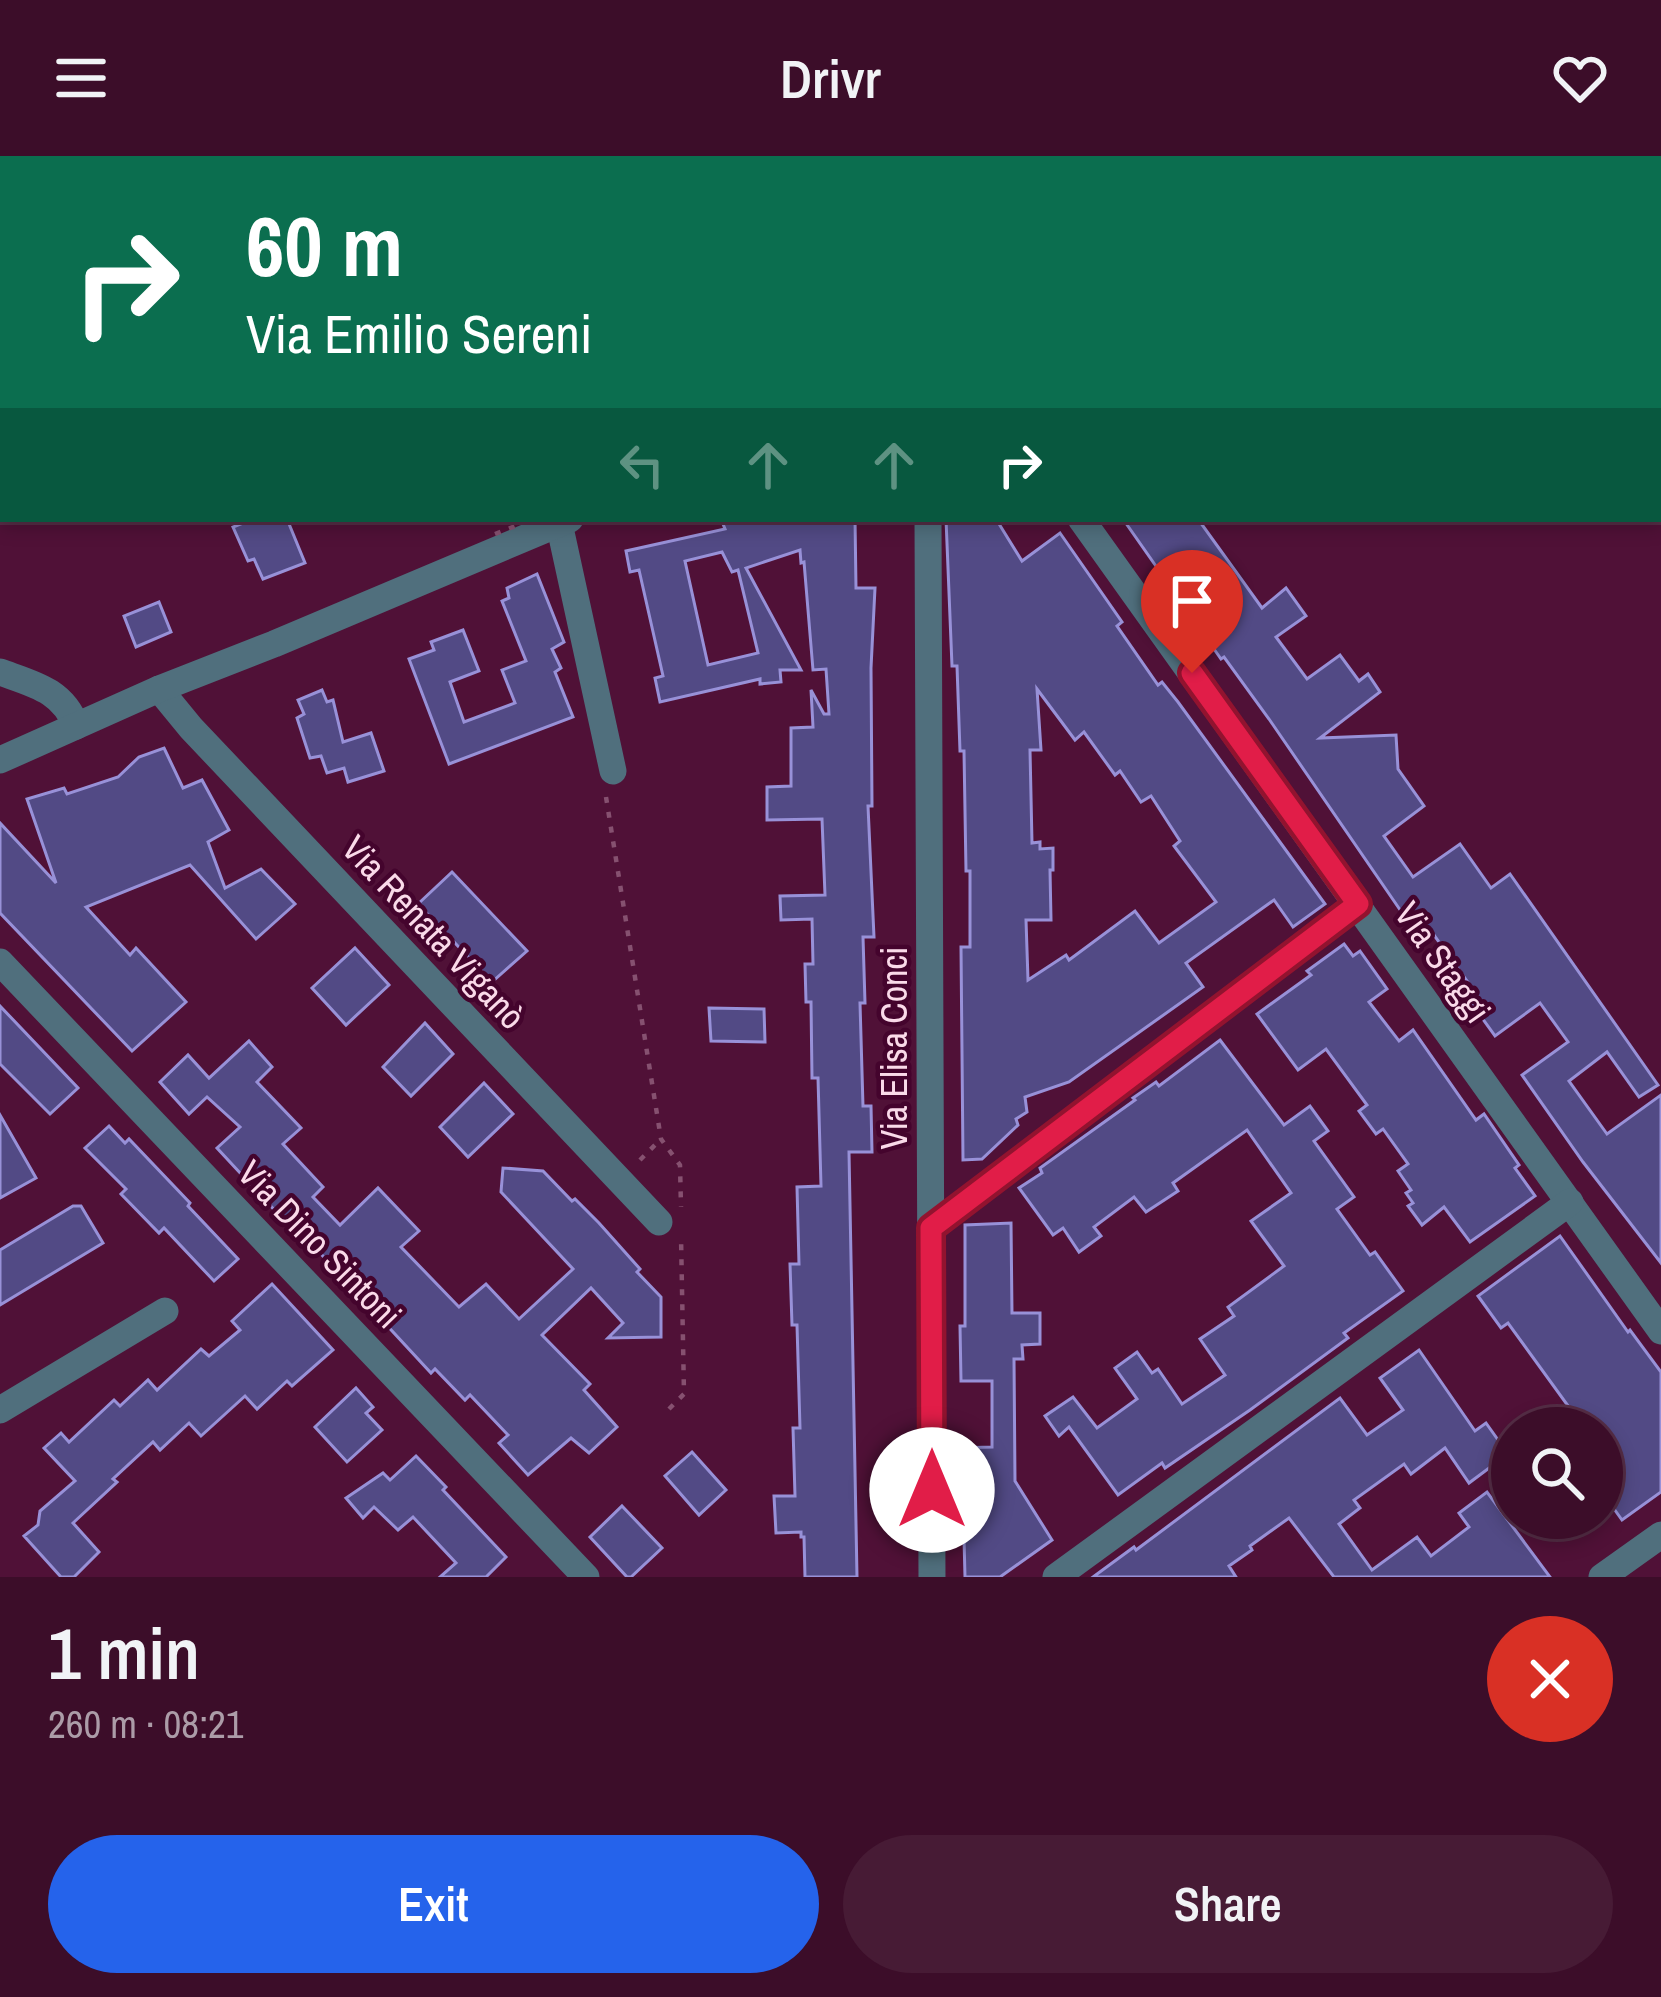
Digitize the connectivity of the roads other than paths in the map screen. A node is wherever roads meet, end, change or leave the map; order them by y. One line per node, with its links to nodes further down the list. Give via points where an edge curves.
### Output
1 (928, 522): 13 (street, Via Elisa Conci)
2 (1083, 522): 9 (street, Via Staggi)
3 (532, 526): 5 (street); 8 (street)
4 (0, 672): 6 (street, via 58,696)
5 (159, 689): 6 (street); 12 (street, Via Renata Viganò)
6 (76, 726): 7 (street)
7 (0, 760)
8 (613, 771)
9 (1358, 904): 11 (street, Via Staggi); 13 (street)
10 (0, 962): 18 (street, Via Dino Sintoni)
11 (1570, 1202): 15 (street, Via Staggi); 20 (street)
12 (674, 1222)
13 (931, 1228): 19 (street, Via Elisa Conci)
14 (165, 1311): 16 (street)
15 (1661, 1331)
16 (0, 1410)
17 (1661, 1535): 21 (street)
18 (586, 1577)
19 (932, 1577)
20 (1056, 1577)
21 (1602, 1577)

